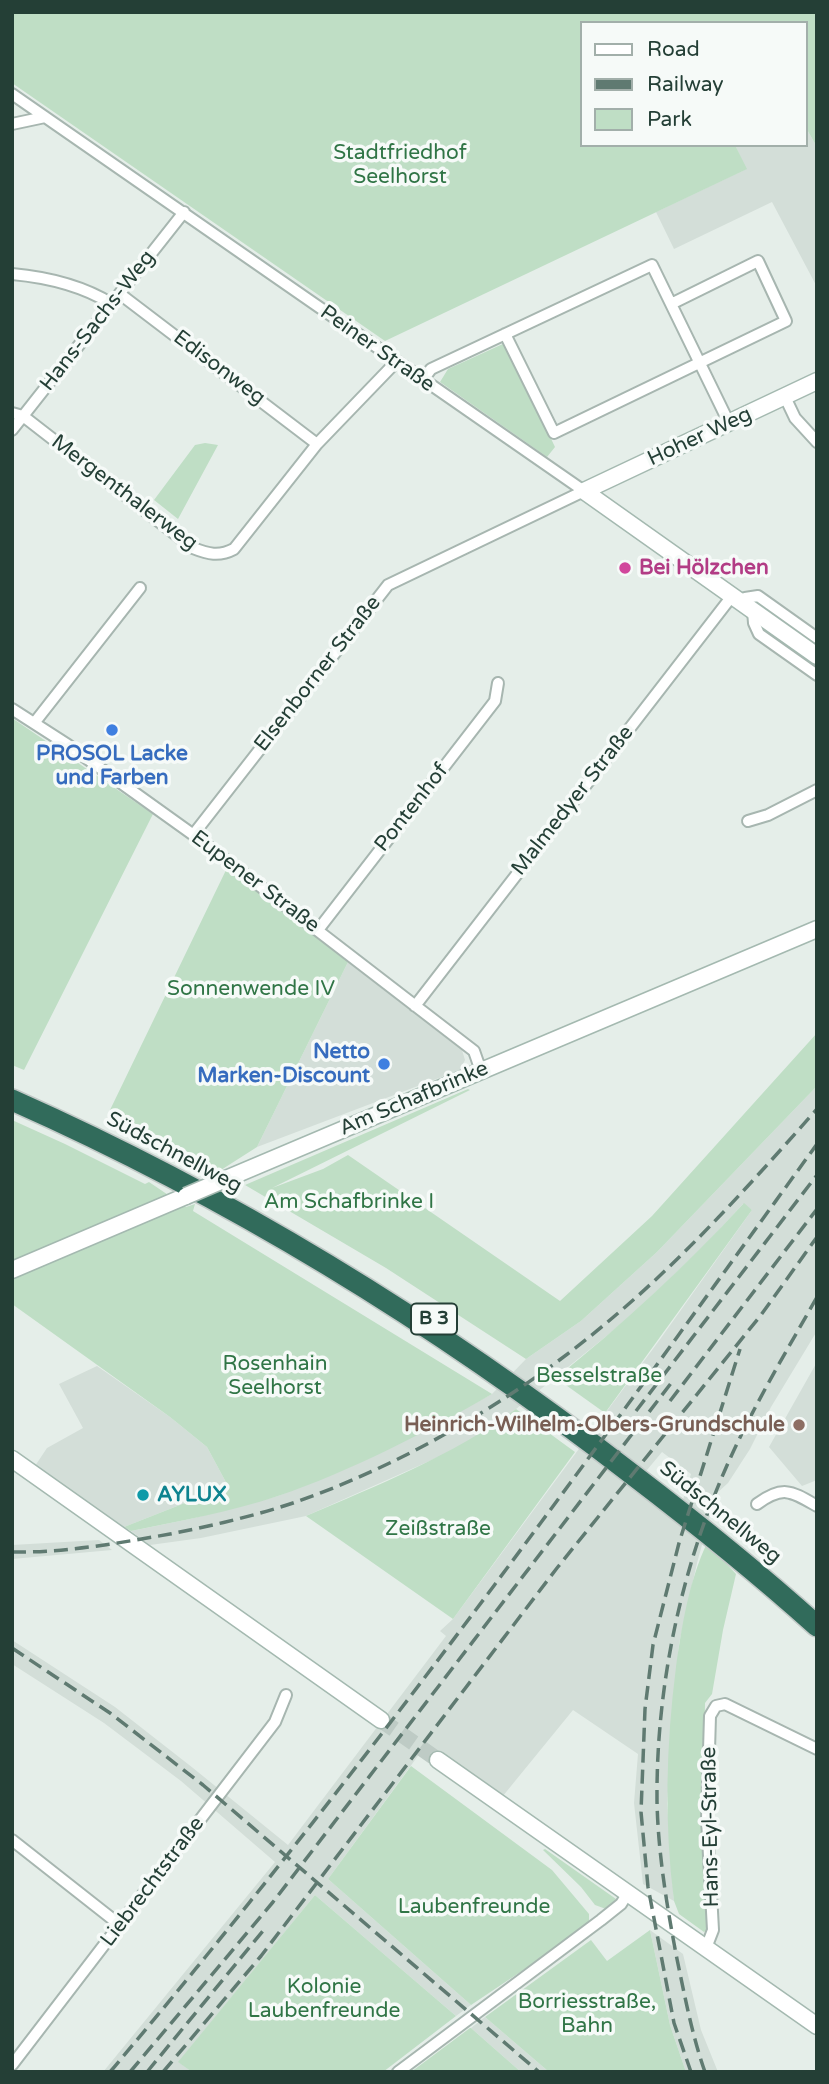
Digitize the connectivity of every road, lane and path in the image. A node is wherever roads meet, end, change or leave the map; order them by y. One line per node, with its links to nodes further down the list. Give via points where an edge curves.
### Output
1 (12, 94): 2 (street, Peiner Straße)
2 (45, 117): 3 (street); 4 (street, Peiner Straße)
3 (12, 124)
4 (184, 212): 6 (street, Hans-Sachs-Weg); 10 (street, Peiner Straße)
5 (12, 274): 8 (street, via 38,276)
6 (120, 294): 8 (street, Hans-Sachs-Weg); 19 (street, Edisonweg)
7 (671, 303): 9 (street, via 652,265); 11 (street); 11 (street, via 758,261 786,321)
8 (112, 304): 15 (street, Hans-Sachs-Weg)
9 (505, 334): 11 (street, via 554,433); 12 (street, via 431,369)
10 (396, 362): 12 (street, Peiner Straße); 19 (street, Mergenthalerweg)
11 (700, 363): 16 (street)
12 (422, 381): 20 (street, Peiner Straße)
13 (817, 381): 14 (street, Hoher Weg)
14 (785, 397): 16 (street, Hoher Weg); 18 (street, via 795,418)
15 (18, 415): 17 (street, Hans-Sachs-Weg); 19 (street, Mergenthalerweg, via 193,548 209,554 224,555 234,549)
16 (729, 423): 20 (street, Hoher Weg)
17 (12, 430)
18 (817, 442)
19 (317, 444)
20 (584, 491): 22 (street, Peiner Straße); 31 (street, Elsenborner Straße, via 388,585)
21 (139, 588): 28 (street)
22 (742, 604): 23 (street, via 745,598 758,596); 24 (street, Peiner Straße); 25 (street, Peiner Straße, via 759,634); 34 (street, Malmedyer Straße)
23 (817, 638)
24 (817, 656)
25 (817, 675)
26 (498, 682): 33 (street, Pontenhof, via 495,701)
27 (12, 709): 28 (street, Eupener Straße)
28 (35, 722): 31 (street, Eupener Straße)
29 (817, 790): 30 (street)
30 (748, 821)
31 (193, 835): 33 (street, Eupener Straße)
32 (817, 929): 35 (street, Am Schafbrinke)
33 (318, 930): 34 (street, Eupener Straße)
34 (415, 1006): 35 (street, Eupener Straße, via 474,1051)
35 (481, 1071): 38 (street, Am Schafbrinke, bridge)
36 (12, 1088): 42 (highway, Südschnellweg / B 3, via 183,1171 432,1318 596,1433 715,1524)
37 (12, 1100): 43 (highway, Südschnellweg / B 3, via 244,1217 458,1349 590,1441)
38 (12, 1270)
39 (12, 1459): 45 (street)
40 (757, 1504): 41 (street, via 772,1493 794,1493)
41 (817, 1506)
42 (817, 1612)
43 (817, 1626)
44 (286, 1695): 50 (street, Liebrechtstraße, via 275,1722)
45 (381, 1720)
46 (817, 1749): 51 (street, Hans-Eyl-Straße, via 725,1704 716,1706 710,1717 707,1819 713,1930)
47 (438, 1760): 49 (street)
48 (12, 1840): 50 (street)
49 (628, 1893): 51 (street); 54 (street, via 601,1920)
50 (120, 1925): 53 (street, Liebrechtstraße)
51 (706, 1948): 52 (street)
52 (817, 2026)
53 (12, 2065)
54 (398, 2072)

